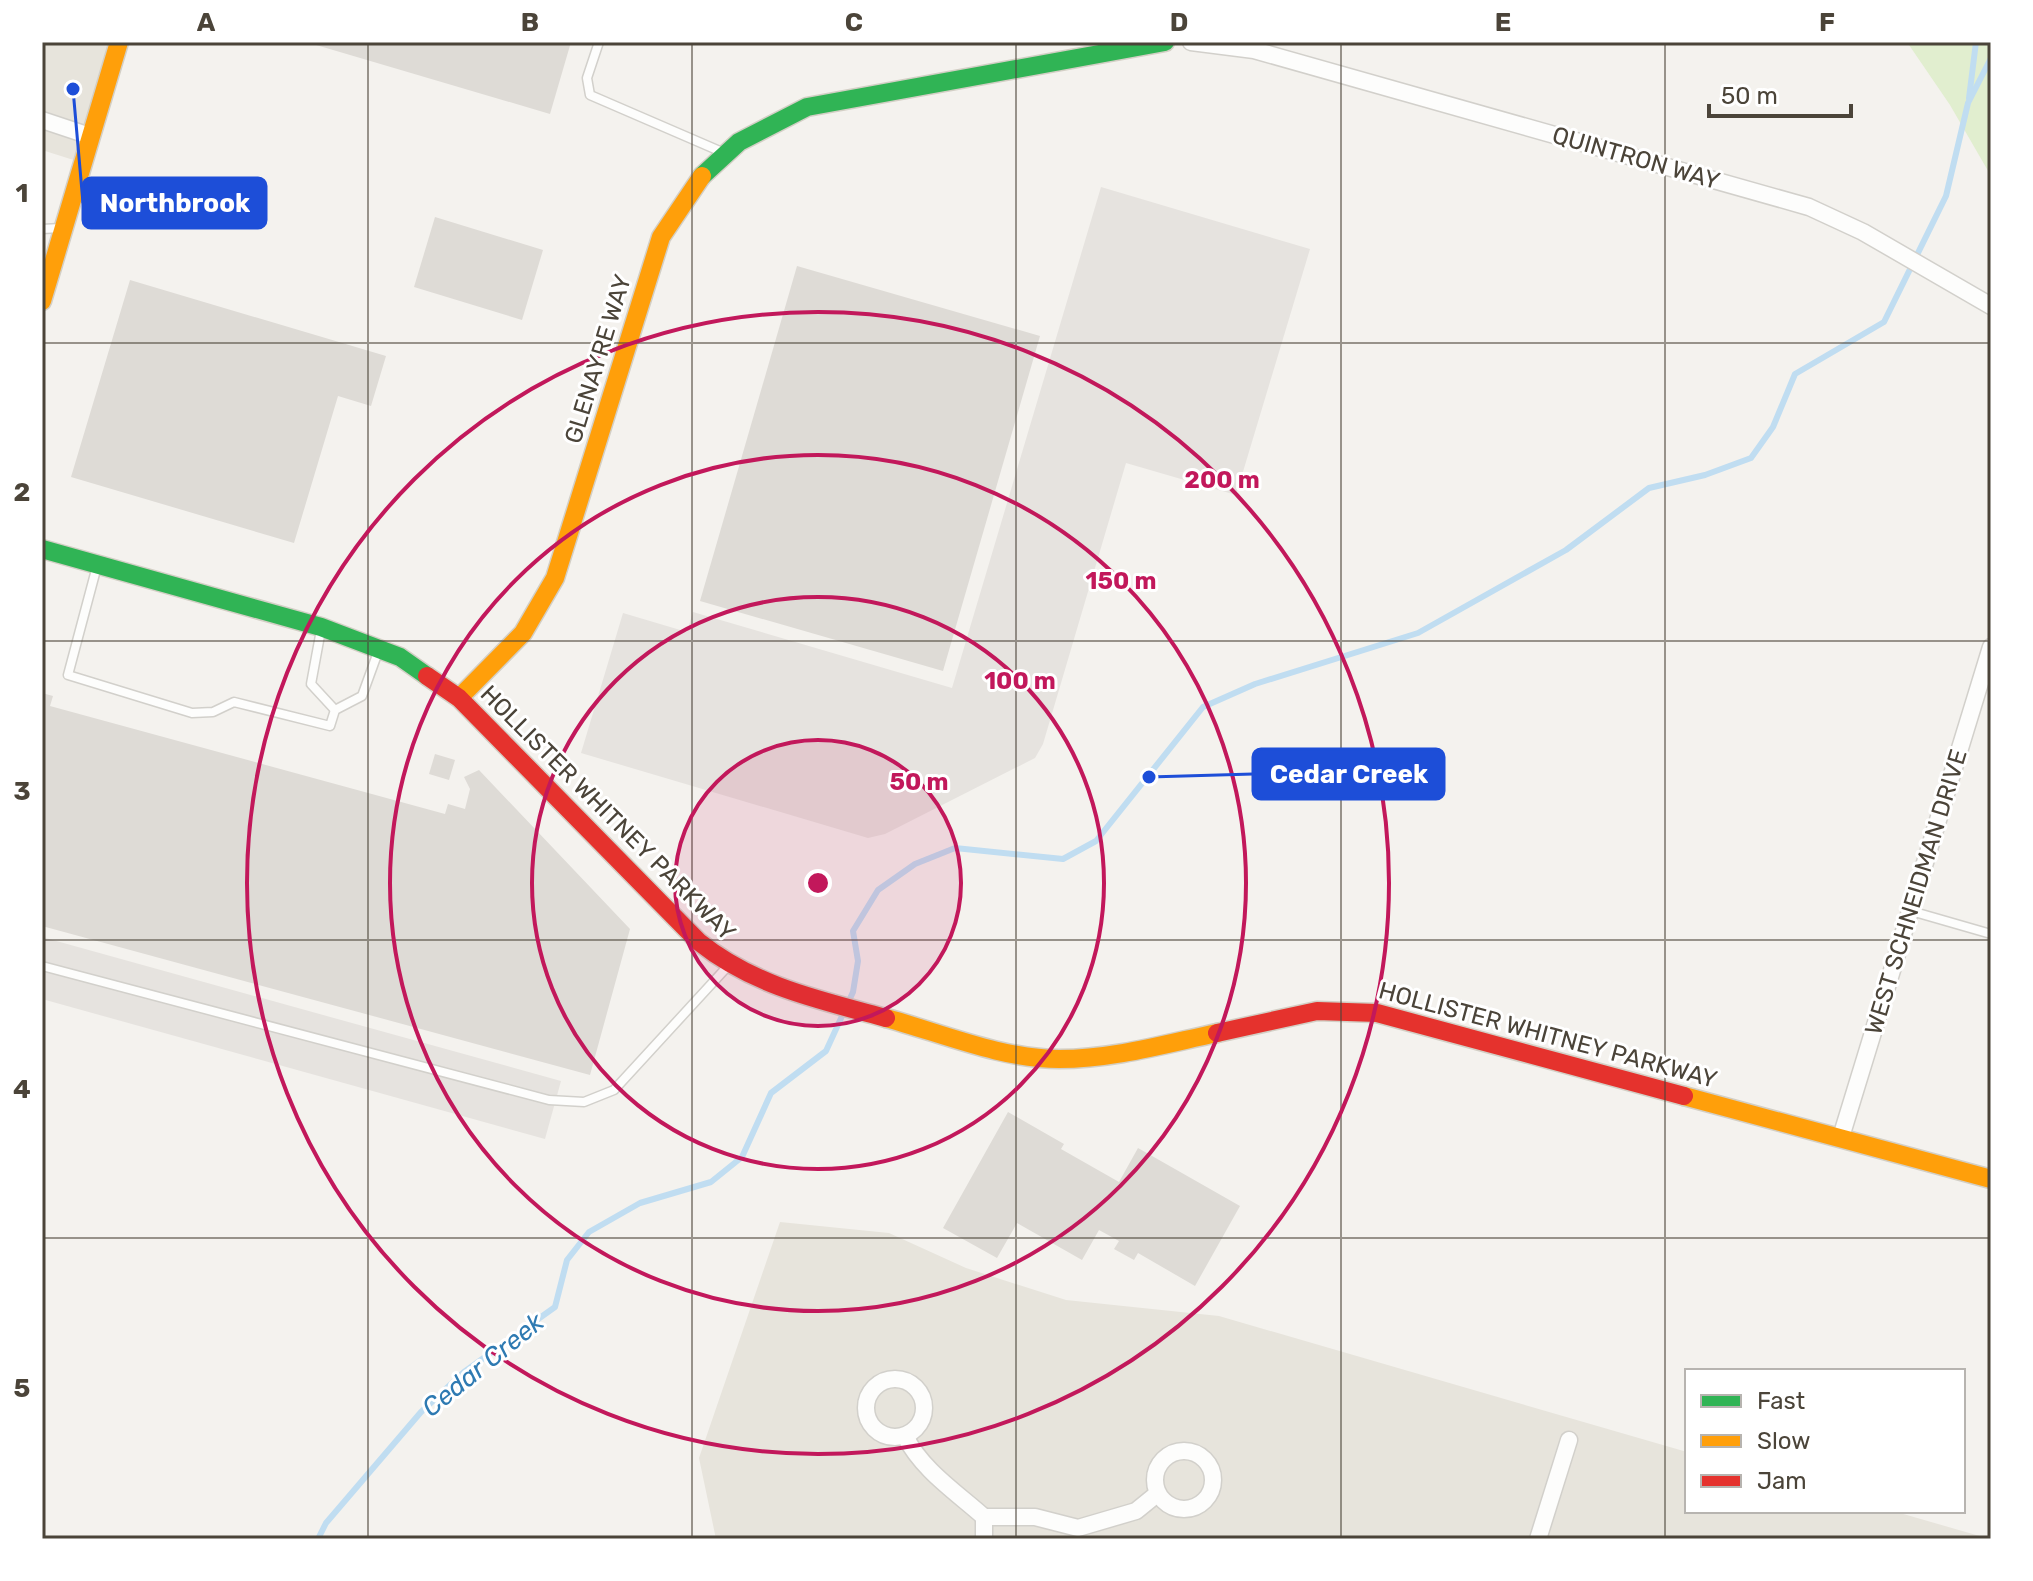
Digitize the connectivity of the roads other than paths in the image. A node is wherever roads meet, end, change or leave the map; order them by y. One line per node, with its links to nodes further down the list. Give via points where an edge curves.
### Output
1 (119, 42): 6 (street)
2 (599, 42): 7 (lane, via 587,78 590,95)
3 (1165, 42): 7 (street, GLENAYRE WAY, via 807,107 777,118)
4 (1191, 42): 11 (street, QUINTRON WAY, via 1264,53 1809,207)
5 (42, 120): 6 (street)
6 (90, 136): 8 (street)
7 (722, 152): 17 (street, GLENAYRE WAY, via 677,206 661,237 551,587 523,633)
8 (65, 228): 9 (lane); 10 (street)
9 (42, 229)
10 (42, 301)
11 (1991, 306)
12 (42, 549): 13 (street, HOLLISTER WHITNEY PARKWAY)
13 (98, 565): 14 (street, HOLLISTER WHITNEY PARKWAY); 18 (lane, via 68,675 192,713 213,712 234,702 330,726)
14 (321, 627): 16 (street, HOLLISTER WHITNEY PARKWAY); 18 (lane, via 311,684)
15 (1991, 647): 19 (street, WEST SCHNEIDMAN DRIVE)
16 (379, 648): 17 (street, HOLLISTER WHITNEY PARKWAY, via 435,678); 18 (lane, via 362,696)
17 (459, 698): 21 (street, HOLLISTER WHITNEY PARKWAY, via 699,942)
18 (335, 710)
19 (1910, 911): 20 (lane); 23 (street, WEST SCHNEIDMAN DRIVE)
20 (1991, 934)
21 (728, 965): 22 (lane, via 614,1090 584,1102 549,1100); 23 (street, HOLLISTER WHITNEY PARKWAY, via 786,991 1018,1054 1058,1059 1117,1055 1303,1013 1377,1013)
22 (42, 966)
23 (1841, 1137): 24 (street, HOLLISTER WHITNEY PARKWAY)
24 (1991, 1179)
25 (905, 1436): 28 (street, via 930,1471)
26 (1569, 1440): 30 (street)
27 (1157, 1494): 28 (street, via 1136,1511 1078,1528 1035,1517)
28 (984, 1517): 29 (street)
29 (984, 1539)
30 (1538, 1539)

